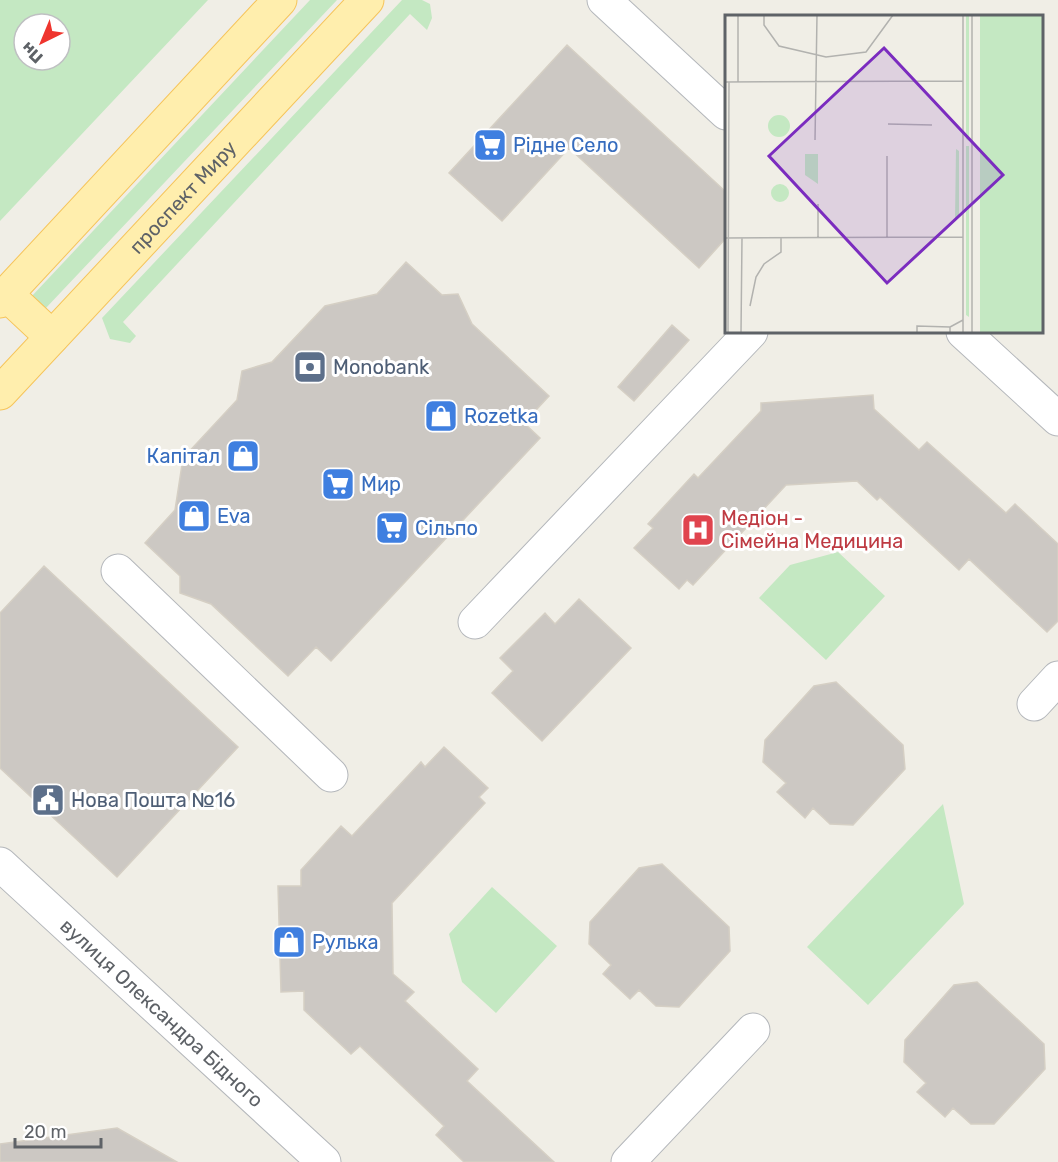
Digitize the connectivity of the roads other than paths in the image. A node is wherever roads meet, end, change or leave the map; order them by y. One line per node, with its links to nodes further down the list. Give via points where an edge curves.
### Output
1 (280, 0): 5 (main road)
2 (367, 0): 8 (main road, проспект Миру)
3 (604, 0): 4 (street)
4 (725, 112)
5 (3, 297): 8 (main road)
6 (750, 333): 12 (street)
7 (964, 333): 10 (street)
8 (52, 337): 9 (main road, проспект Миру)
9 (0, 393)
10 (1058, 419)
11 (118, 571): 15 (street)
12 (476, 622)
13 (1058, 678): 14 (street)
14 (1034, 704)
15 (331, 775)
16 (0, 864): 18 (street, вулиця Олександра Бідного)
17 (753, 1030): 19 (street)
18 (324, 1162)
19 (627, 1162)

